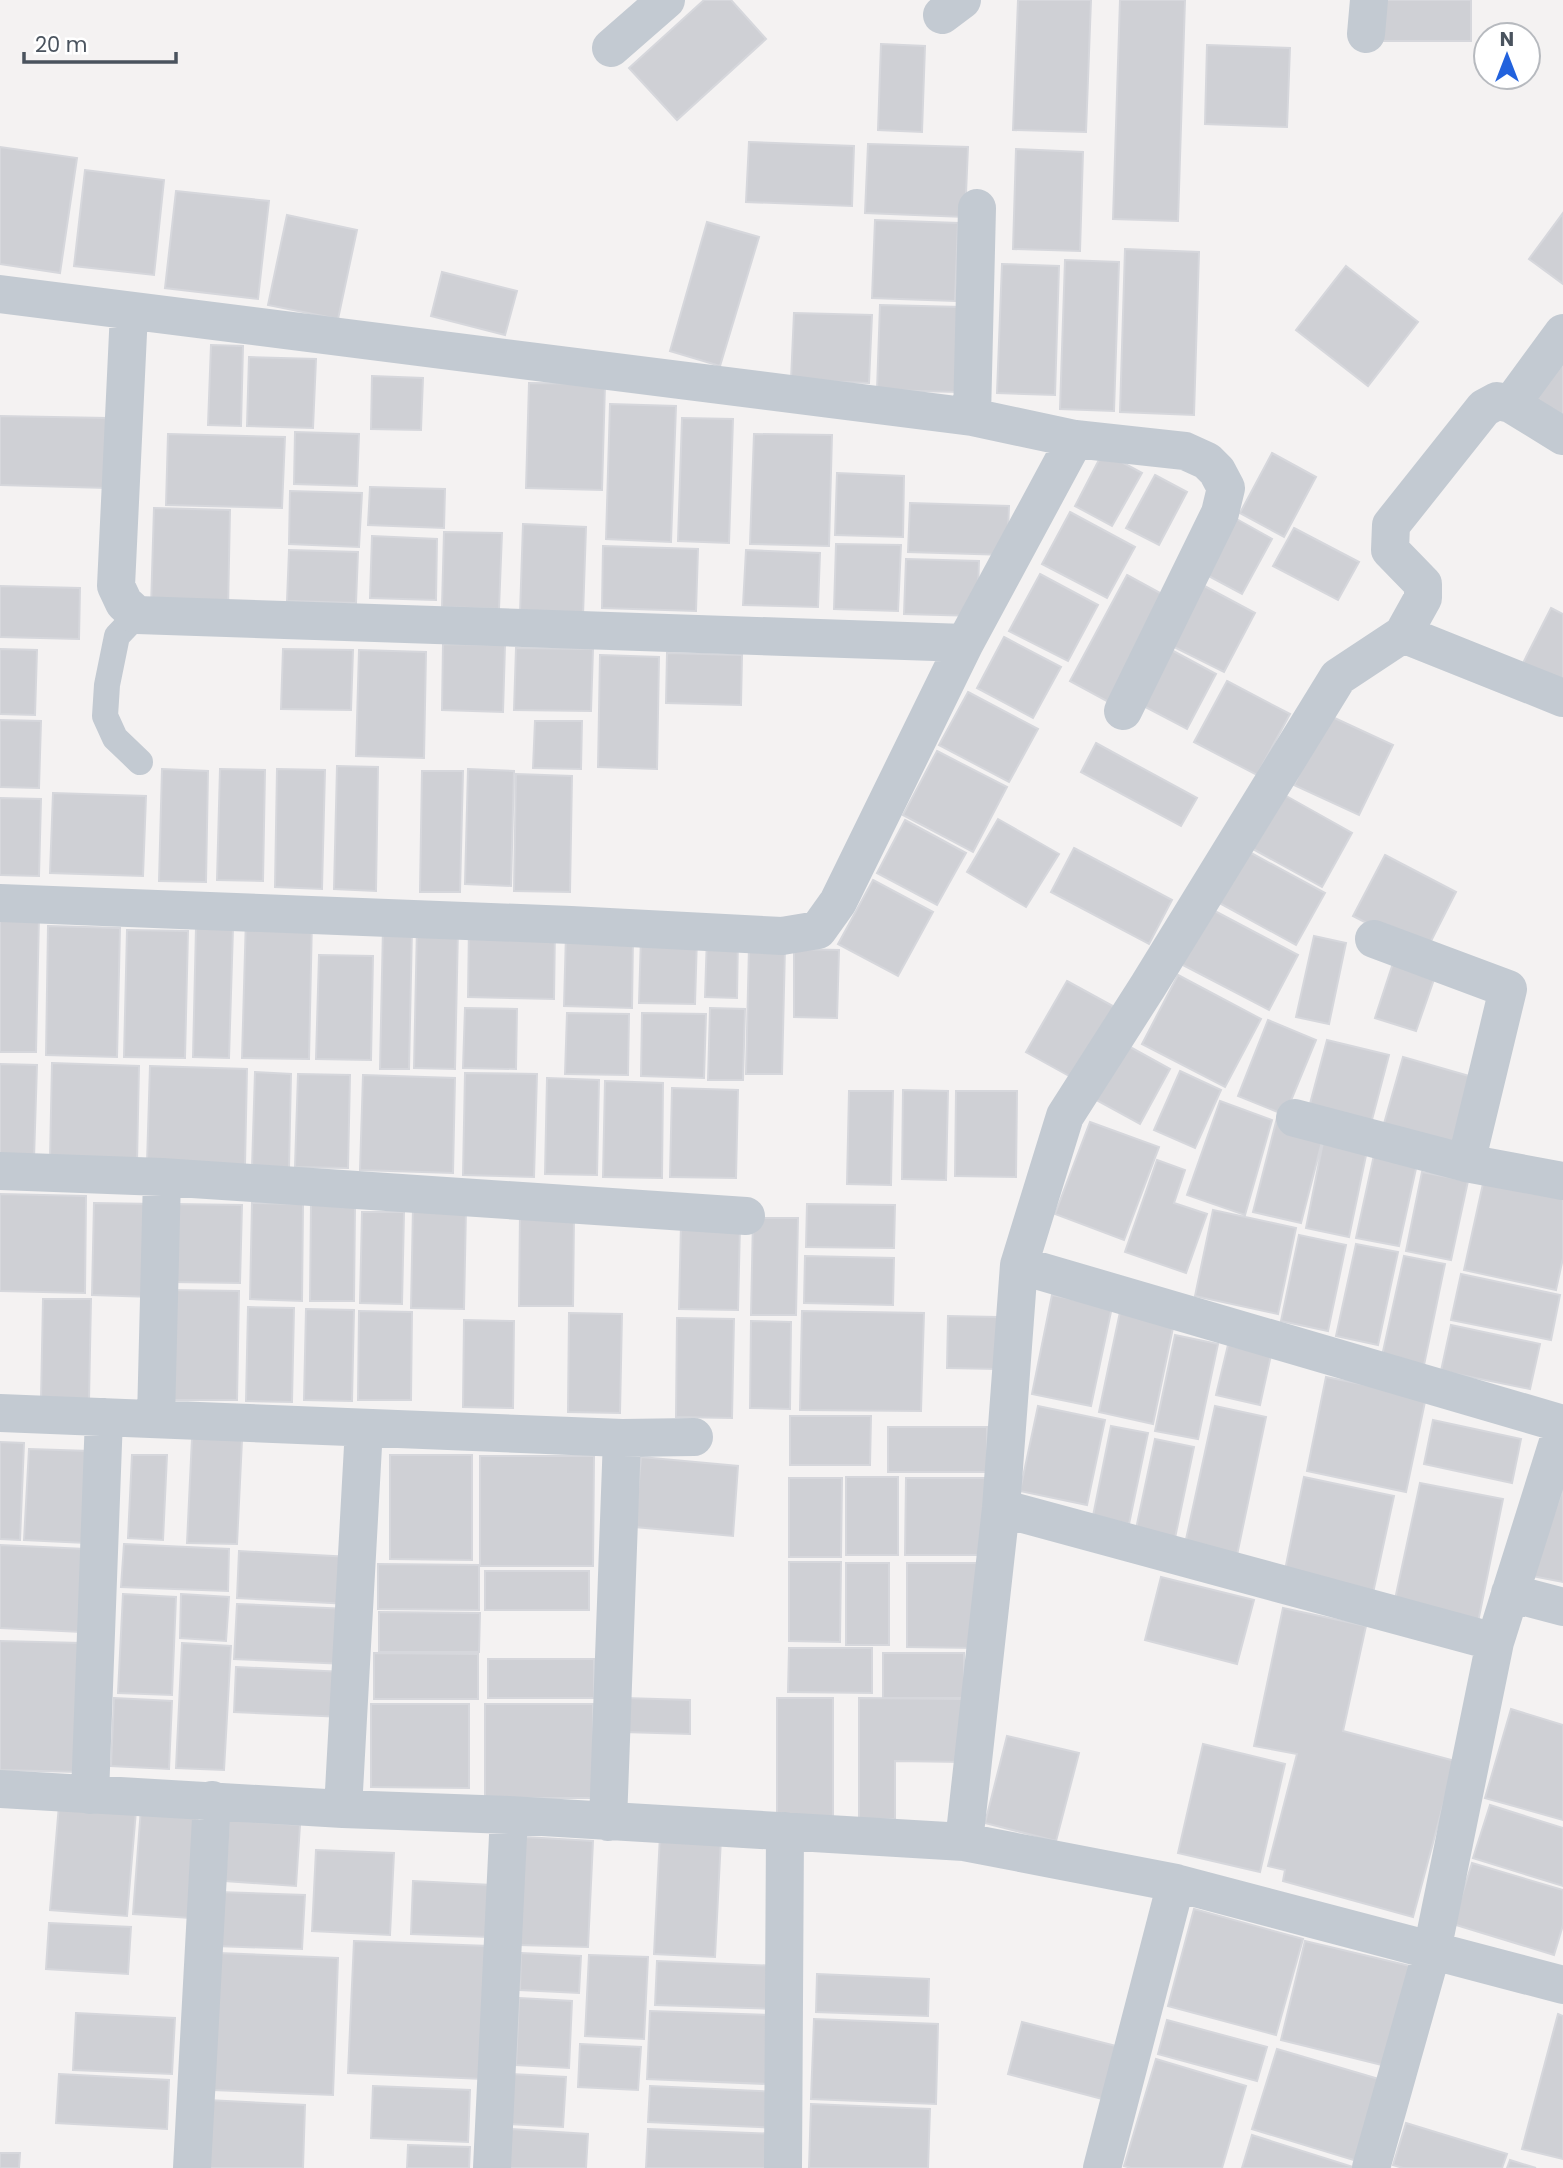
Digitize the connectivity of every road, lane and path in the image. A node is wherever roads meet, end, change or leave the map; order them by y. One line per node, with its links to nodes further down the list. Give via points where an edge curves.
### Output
1 (666, 0): 2 (street)
2 (611, 48)
3 (977, 208): 8 (street)
4 (0, 294): 5 (street)
5 (129, 312): 8 (street); 11 (street, via 116,586)
6 (1563, 333): 7 (street)
7 (1511, 404): 9 (street); 12 (street, via 1497,401 1484,408 1391,525 1390,550 1423,584 1423,598)
8 (972, 417): 10 (street)
9 (1563, 436)
10 (1075, 439): 13 (street); 15 (street, via 1185,451 1207,461 1226,488 1220,513)
11 (137, 615): 13 (street); 16 (lane, via 117,636 105,716 115,738)
12 (1403, 634): 14 (street); 25 (street, via 1338,677 1065,1116)
13 (965, 643): 17 (street, via 838,902 818,930 782,936)
14 (1563, 698)
15 (1123, 711)
16 (140, 762)
17 (0, 903)
18 (1374, 939): 20 (street, via 1508,989)
19 (1295, 1118): 20 (street)
20 (1466, 1163): 23 (street)
21 (0, 1171): 22 (street)
22 (162, 1177): 24 (street); 28 (street)
23 (1563, 1181)
24 (746, 1216)
25 (1019, 1265): 29 (street); 33 (street)
26 (0, 1413): 27 (street)
27 (104, 1417): 28 (street); 38 (street)
28 (156, 1419): 30 (street)
29 (1563, 1425): 34 (street)
30 (364, 1427): 32 (street); 40 (street)
31 (694, 1437): 32 (street)
32 (622, 1438): 42 (street)
33 (1001, 1508): 36 (street); 44 (street)
34 (1510, 1593): 35 (street); 36 (street)
35 (1563, 1607)
36 (1495, 1642): 46 (street)
37 (0, 1789): 38 (street)
38 (90, 1795): 39 (street)
39 (212, 1800): 40 (street); 48 (street)
40 (343, 1809): 41 (street)
41 (509, 1815): 42 (street); 49 (street)
42 (608, 1822): 43 (street)
43 (785, 1830): 44 (street); 50 (street)
44 (964, 1842): 45 (street)
45 (1176, 1883): 46 (street); 51 (street)
46 (1432, 1951): 47 (street); 52 (street)
47 (1563, 1985)
48 (192, 2168)
49 (492, 2168)
50 (783, 2168)
51 (1102, 2168)
52 (1371, 2168)

